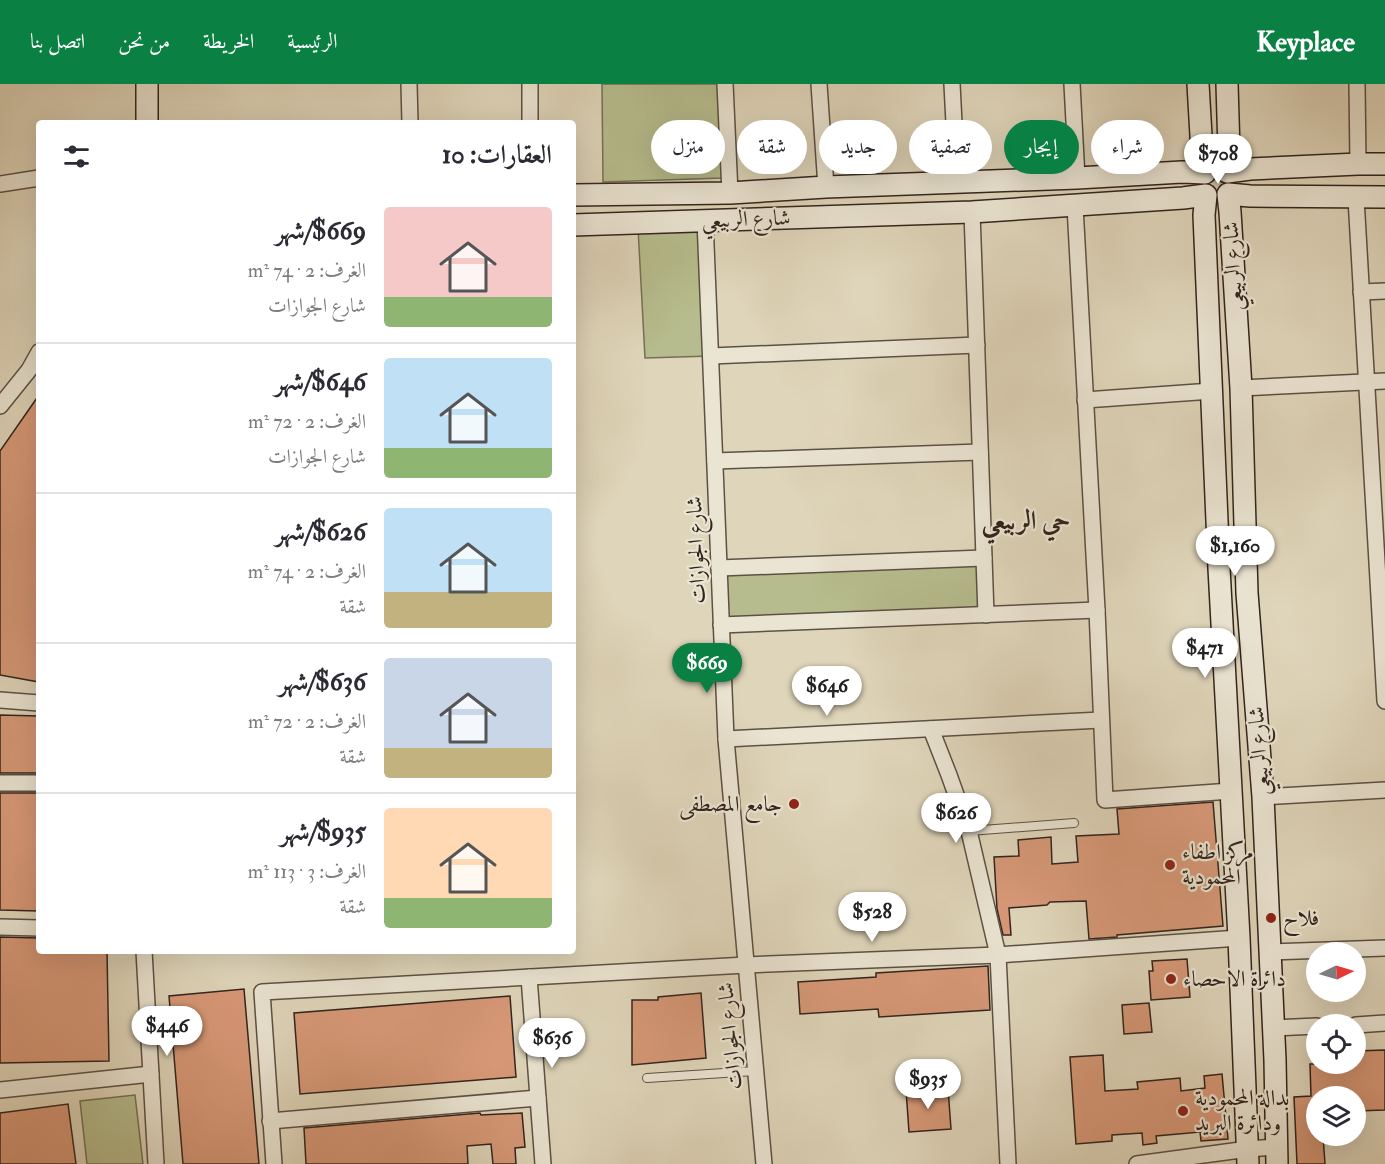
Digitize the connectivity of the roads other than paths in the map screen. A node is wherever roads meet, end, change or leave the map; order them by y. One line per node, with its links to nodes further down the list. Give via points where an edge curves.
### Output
1 (147, 84): 11 (street)
2 (409, 84): 12 (street)
3 (530, 84): 13 (street)
4 (725, 84): 25 (street)
5 (819, 84): 24 (street)
6 (952, 84): 22 (street)
7 (1072, 84): 21 (street)
8 (1198, 84): 15 (street, شارع الربيعي)
9 (1227, 84): 14 (street, شارع الربيعي)
10 (1357, 84): 16 (street)
11 (147, 120)
12 (410, 120)
13 (530, 120)
14 (1228, 162): 15 (street, شارع الربيعي, via 1223,169); 18 (street, via 1238,162); 31 (street, شارع الربيعي, via 1232,181)
15 (1204, 163): 19 (street, شارع الربيعي); 32 (street, شارع الربيعي, via 1201,181)
16 (1358, 164): 17 (street); 18 (street)
17 (1385, 164)
18 (1250, 169): 27 (street, via 1240,174 1237,182 1240,190)
19 (1182, 171): 21 (street, شارع الربيعي); 29 (street, via 1193,178 1195,186 1192,194)
20 (36, 178): 23 (street)
21 (1077, 178): 22 (street, شارع الربيعي)
22 (957, 182): 24 (street, شارع الربيعي)
23 (0, 184)
24 (826, 187): 25 (street, شارع الربيعي)
25 (730, 192): 26 (street, شارع الربيعي); 35 (street, via 739,197 739,213); 36 (street, via 719,196 725,207 722,214)
26 (576, 195)
27 (1250, 196): 30 (street, شارع الربيعي); 31 (street)
28 (1385, 197): 30 (street, شارع الربيعي)
29 (1183, 198): 32 (street, شارع الربيعي); 33 (street, شارع الربيعي)
30 (1356, 198): 39 (street)
31 (1229, 203): 32 (street); 45 (street, شارع الربيعي)
32 (1205, 205): 46 (street, شارع الربيعي)
33 (1075, 206): 34 (street, شارع الربيعي); 47 (street)
34 (972, 212): 35 (street, شارع الربيعي); 40 (street)
35 (750, 219): 36 (street, شارع الربيعي)
36 (709, 220): 37 (street, شارع الربيعي); 41 (street, شارع الجوازات)
37 (576, 225)
38 (1385, 291): 39 (street)
39 (1361, 292): 44 (street)
40 (977, 345): 41 (street); 49 (street)
41 (711, 356): 50 (street, شارع الجوازات)
42 (36, 357): 48 (street)
43 (1385, 381): 44 (street)
44 (1366, 382): 45 (street); 51 (street)
45 (1240, 388): 55 (street, شارع الربيعي)
46 (1212, 391): 47 (street); 54 (street, شارع الربيعي)
47 (1085, 400): 57 (street)
48 (0, 406)
49 (980, 452): 50 (street); 52 (street)
50 (715, 461): 53 (street, شارع الجوازات)
51 (1379, 502): 62 (street)
52 (984, 558): 53 (street); 59 (street)
53 (719, 568): 60 (street, شارع الجوازات)
54 (1219, 568): 55 (street, via 1221,577 1231,584 1239,582); 58 (street, شارع الربيعي)
55 (1246, 571): 56 (street, شارع الربيعي)
56 (1248, 609): 58 (street, via 1243,600 1235,597 1227,599); 71 (street, شارع الربيعي)
57 (1097, 610): 59 (street); 64 (street)
58 (1221, 610): 70 (street, شارع الربيعي)
59 (986, 615): 60 (street)
60 (722, 625): 66 (street, شارع الجوازات)
61 (0, 700): 63 (street)
62 (1385, 701)
63 (36, 703)
64 (1101, 720): 65 (street); 70 (street, via 1105,800)
65 (931, 729): 66 (street); 73 (street)
66 (726, 739): 81 (street, شارع الجوازات)
67 (0, 783): 68 (street)
68 (36, 783)
69 (1385, 790): 71 (street)
70 (1231, 791): 76 (street, شارع الربيعي)
71 (1263, 797): 78 (street, شارع الربيعي)
72 (1074, 823): 73 (lane)
73 (969, 831): 80 (street)
74 (0, 927): 75 (street)
75 (36, 928)
76 (1239, 938): 80 (street); 94 (street, شارع الربيعي)
77 (1385, 948): 78 (street)
78 (1270, 952): 86 (street, شارع الربيعي)
79 (144, 954): 88 (street)
80 (999, 955): 81 (street); 99 (street)
81 (746, 965): 82 (street); 87 (street, شارع الجوازات)
82 (529, 977): 91 (street); 92 (street, via 262,992)
83 (1385, 1023): 84 (street)
84 (1366, 1024)
85 (1306, 1026): 86 (street)
86 (1273, 1028): 93 (street, شارع الربيعي)
87 (755, 1071): 89 (lane); 98 (street, شارع الجوازات)
88 (151, 1074): 90 (street); 95 (street)
89 (647, 1078)
90 (0, 1090)
91 (538, 1098): 92 (street); 97 (street)
92 (270, 1121): 96 (street)
93 (1277, 1156): 94 (street)
94 (1248, 1157): 100 (street)
95 (156, 1164)
96 (274, 1164)
97 (543, 1164)
98 (764, 1164)
99 (1008, 1164)
100 (1137, 1164)

